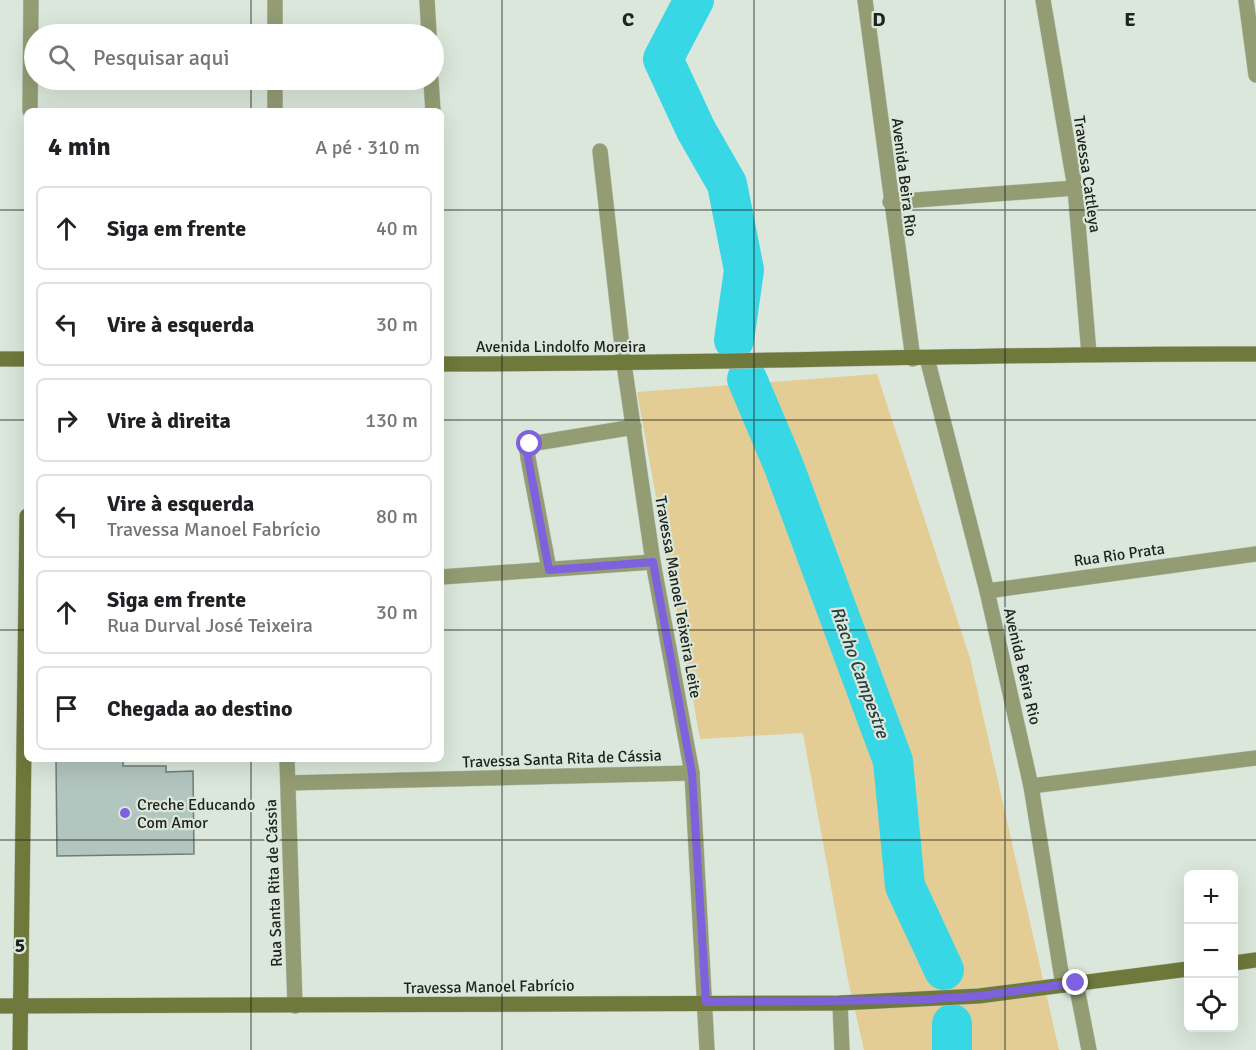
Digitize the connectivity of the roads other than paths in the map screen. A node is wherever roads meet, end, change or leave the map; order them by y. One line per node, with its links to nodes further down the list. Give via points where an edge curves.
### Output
1 (31, 0): 7 (street)
2 (275, 0): 8 (street)
3 (427, 0): 9 (street)
4 (865, 0): 19 (street, Avenida Beira Rio)
5 (1043, 0): 18 (street, Travessa Cattleya)
6 (1246, 0): 10 (street)
7 (31, 24)
8 (275, 24)
9 (428, 24)
10 (1256, 75)
11 (30, 90): 14 (street)
12 (275, 90): 15 (street)
13 (432, 90): 16 (street)
14 (30, 108)
15 (275, 108)
16 (433, 108)
17 (600, 151): 26 (street, Travessa Manoel Teixeira Leite)
18 (1075, 188): 19 (street); 20 (street, Travessa Cattleya)
19 (890, 202): 23 (street, Avenida Beira Rio)
20 (1089, 354): 21 (street, Avenida Lindolfo Moreira); 23 (street, Avenida Lindolfo Moreira)
21 (1256, 354)
22 (0, 359): 24 (street)
23 (920, 359): 26 (street, Avenida Lindolfo Moreira); 32 (street, Avenida Beira Rio)
24 (24, 360)
25 (444, 363): 26 (street, Avenida Lindolfo Moreira)
26 (624, 364): 27 (street, Travessa Manoel Teixeira Leite)
27 (634, 427): 29 (street, Travessa Manoel Teixeira Leite); 30 (street, via 530,444 528,458)
28 (1256, 554): 32 (street, Rua Rio Prata)
29 (653, 562): 30 (street); 36 (street, Travessa Manoel Teixeira Leite)
30 (549, 570): 31 (street)
31 (444, 577)
32 (987, 591): 38 (street, Avenida Beira Rio)
33 (24, 726): 46 (street)
34 (1256, 758): 38 (street)
35 (287, 762): 37 (street, Rua Santa Rita de Cássia)
36 (692, 773): 37 (street, Travessa Santa Rita de Cássia); 43 (street, Travessa Manoel Teixeira Leite)
37 (288, 783): 47 (street, Rua Santa Rita de Cássia)
38 (1031, 786): 42 (street, Avenida Beira Rio)
39 (1256, 960): 40 (street)
40 (1238, 962)
41 (1184, 970): 42 (street, Travessa Manoel Fabrício)
42 (1070, 984): 44 (street, Travessa Manoel Fabrício, via 979,996); 51 (street, Avenida Beira Rio)
43 (706, 1002): 44 (street, Travessa Manoel Fabrício); 47 (street, Travessa Manoel Fabrício); 49 (street, Travessa Manoel Teixeira Leite)
44 (840, 1003): 50 (street)
45 (0, 1006): 46 (street, Travessa Manoel Fabrício)
46 (20, 1006): 47 (street, Travessa Manoel Fabrício); 48 (street)
47 (295, 1006)
48 (20, 1050)
49 (707, 1050)
50 (842, 1050)
51 (1089, 1050)

